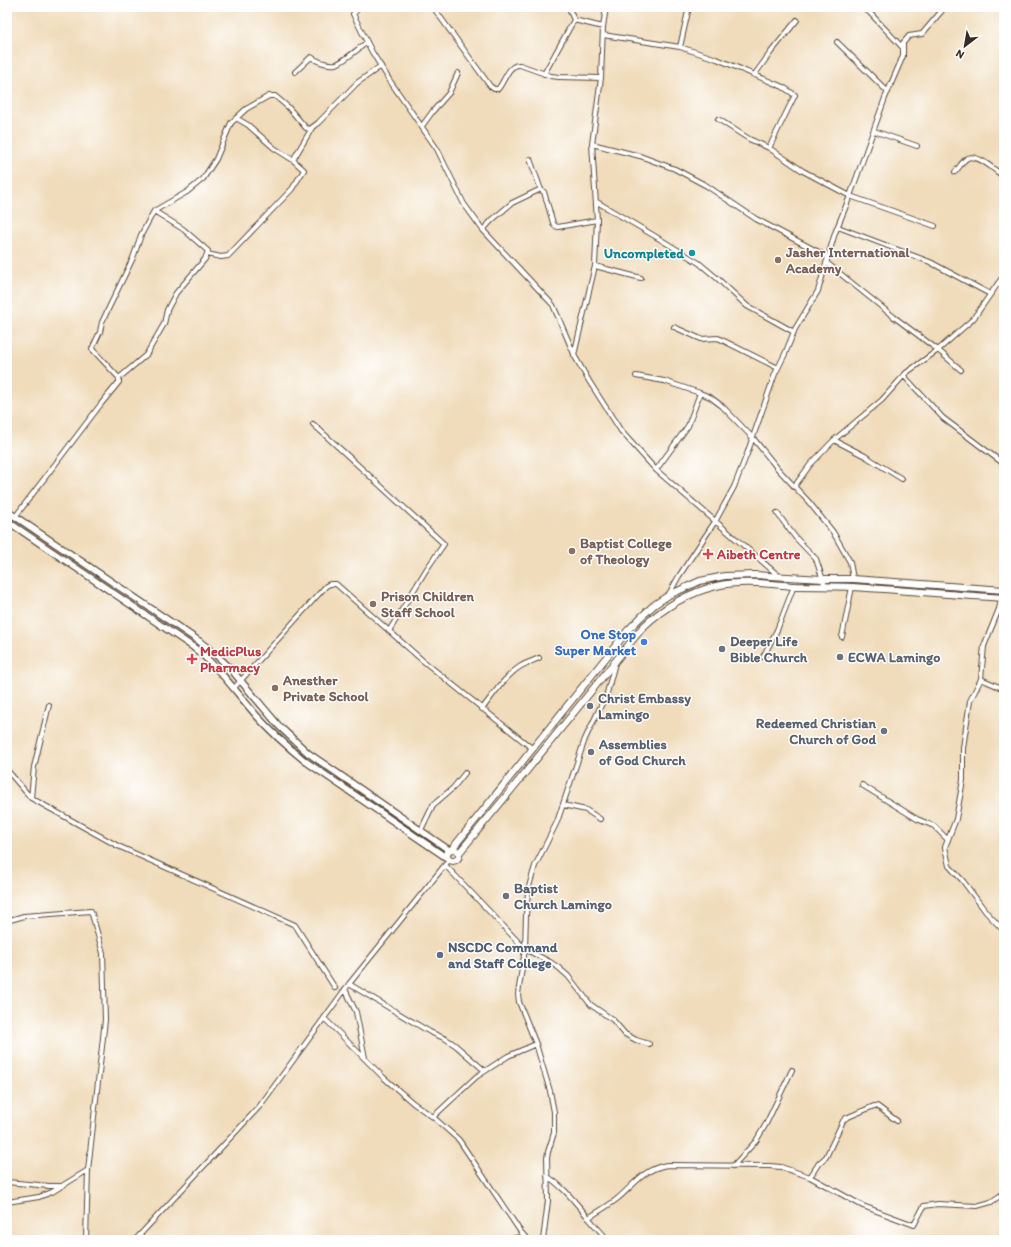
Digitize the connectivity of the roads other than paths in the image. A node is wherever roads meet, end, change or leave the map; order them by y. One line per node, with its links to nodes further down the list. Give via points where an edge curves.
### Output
1 (352, 7): 9 (street)
2 (360, 7): 9 (street)
3 (433, 7): 21 (street, via 494,89 498,89 515,65)
4 (571, 7): 10 (street)
5 (606, 7): 12 (street)
6 (689, 7): 16 (street)
7 (861, 7): 17 (street, via 869,12)
8 (945, 7): 17 (street, via 922,34 909,36 903,43)
9 (353, 14): 14 (street)
10 (574, 20): 12 (street); 21 (street)
11 (797, 20): 22 (street)
12 (603, 27): 13 (street)
13 (603, 35): 16 (street); 23 (street)
14 (368, 42): 18 (street); 19 (street, via 337,64 323,63 312,57)
15 (837, 42): 24 (street)
16 (680, 47): 22 (street)
17 (903, 48): 24 (street, via 903,56)
18 (381, 66): 27 (street); 28 (street, via 356,83)
19 (295, 72)
20 (458, 72): 27 (street, via 449,93)
21 (544, 74): 23 (street)
22 (755, 74): 32 (street, via 795,95)
23 (600, 78): 30 (street)
24 (888, 92): 29 (street)
25 (236, 118): 28 (street, via 269,96 275,96 306,128); 34 (street); 40 (street, via 231,122 216,159 203,179 187,192)
26 (718, 119): 32 (street, via 749,139)
27 (422, 126): 44 (street, via 437,149 464,204)
28 (312, 127): 34 (street)
29 (874, 131): 31 (street); 38 (street)
30 (592, 144): 39 (street); 46 (street, via 640,156 675,169 707,186 756,219)
31 (917, 146)
32 (769, 148): 38 (street, via 803,171)
33 (530, 159): 37 (street)
34 (293, 160): 45 (street, via 304,170 292,189 228,256)
35 (956, 172): 36 (street, via 970,156 978,158)
36 (1004, 177)
37 (541, 189): 41 (street, via 555,226); 44 (street, via 512,203)
38 (850, 196): 42 (street); 43 (street)
39 (597, 202): 41 (street); 53 (street, via 699,263 747,306)
40 (154, 211): 45 (street, via 183,229 208,251); 60 (street, via 141,235 92,349)
41 (597, 220): 48 (street)
42 (935, 226)
43 (838, 227): 46 (street); 51 (street, via 930,262)
44 (483, 230): 55 (street, via 553,306)
45 (207, 254): 60 (street, via 176,292 167,310 164,324 146,355)
46 (828, 257): 47 (street)
47 (827, 262): 53 (street, via 818,291); 54 (street)
48 (595, 266): 50 (street); 55 (street)
49 (1004, 275): 51 (street)
50 (642, 278)
51 (990, 294): 54 (street, via 973,319)
52 (674, 327): 56 (street, via 701,339 718,338)
53 (794, 332): 56 (street)
54 (938, 350): 57 (street); 59 (street)
55 (574, 355): 66 (street, via 621,431)
56 (778, 368): 63 (street)
57 (961, 370)
58 (636, 376): 61 (street, via 664,381)
59 (904, 376): 64 (street, via 882,400); 65 (street, via 943,418)
60 (119, 378): 71 (street, via 119,382)
61 (700, 393): 63 (street, via 722,406); 66 (street, via 688,426)
62 (313, 424): 82 (street, via 444,544)
63 (753, 438): 68 (street); 72 (street, via 734,487)
64 (834, 440): 67 (street); 68 (street)
65 (1004, 464)
66 (656, 470): 72 (street)
67 (902, 479)
68 (794, 487): 76 (street, via 834,532 850,562)
69 (7, 511): 71 (street)
70 (777, 513): 75 (street, via 816,559)
71 (15, 517): 88 (street, via 199,640 220,658)
72 (716, 520): 74 (street); 80 (street, via 678,576)
73 (7, 521): 89 (street, via 193,647 213,664)
74 (779, 576): 75 (main road); 80 (main road, via 738,575 713,578)
75 (823, 579): 76 (main road); 78 (street)
76 (853, 579): 81 (main road)
77 (794, 586): 78 (main road); 84 (street, via 777,630); 86 (main road, via 731,584 691,594 651,619)
78 (825, 586): 79 (main road)
79 (852, 587): 81 (main road); 83 (street)
80 (669, 595): 93 (main road, via 654,605 629,629)
81 (1003, 595): 87 (street, via 984,646)
82 (389, 631): 88 (street, via 336,584 330,584); 92 (street)
83 (842, 637)
84 (763, 657)
85 (539, 658): 92 (street, via 521,666 507,678)
86 (615, 662): 98 (street, via 608,693 585,739); 103 (main road)
87 (981, 678): 90 (street); 101 (street, via 970,701 963,748 963,780 956,819)
88 (240, 681): 89 (street); 100 (street, via 279,726 308,753)
89 (234, 688): 104 (street, via 256,715 292,750)
90 (1004, 689)
91 (49, 705): 97 (street, via 34,767)
92 (482, 709): 93 (street)
93 (533, 749): 102 (main road)
94 (7, 770): 97 (street)
95 (465, 773): 100 (street, via 453,788 433,805)
96 (862, 785): 101 (street, via 912,816 934,826)
97 (31, 798): 109 (street, via 118,846 295,925)
98 (563, 805): 99 (street, via 586,810); 107 (street, via 535,866 530,883)
99 (600, 819)
100 (421, 830): 102 (street)
101 (948, 840): 106 (street, via 945,847 949,866)
102 (451, 850): 103 (main road, via 455,849); 104 (main road, via 447,855)
103 (459, 853): 104 (main road, via 454,862)
104 (447, 861): 107 (street); 108 (street)
105 (7, 921): 120 (street, via 24,916 91,911 103,953 105,1020)
106 (1004, 930)
107 (525, 949): 112 (street, via 518,994); 113 (street, via 559,968 591,1005 613,1020 624,1034)
108 (349, 984): 110 (street); 116 (street, via 446,1039)
109 (335, 988)
110 (345, 989): 111 (street); 114 (street, via 356,1012)
111 (324, 1018): 114 (street); 130 (street, via 259,1107)
112 (536, 1044): 116 (street, via 508,1056); 121 (street, via 554,1112 554,1133 548,1152)
113 (649, 1044)
114 (365, 1058): 117 (street, via 395,1088)
115 (792, 1070): 119 (street, via 756,1141)
116 (485, 1071): 117 (street)
117 (433, 1117): 128 (street, via 459,1140)
118 (897, 1121): 122 (street, via 877,1106 846,1118 826,1157)
119 (733, 1166): 122 (street, via 781,1167); 127 (street, via 659,1166 650,1170 615,1200)
120 (88, 1170): 124 (street); 129 (street)
121 (547, 1176): 127 (street, via 566,1191); 132 (street, via 548,1201)
122 (810, 1177): 125 (street, via 863,1206 914,1224 924,1206 977,1206 991,1202)
123 (7, 1182): 124 (street)
124 (61, 1186): 126 (street, via 39,1197)
125 (1004, 1193)
126 (7, 1202)
127 (588, 1218): 133 (street)
128 (526, 1238): 131 (street)
129 (86, 1240)
130 (135, 1240)
131 (506, 1240)
132 (543, 1240)
133 (608, 1240)

